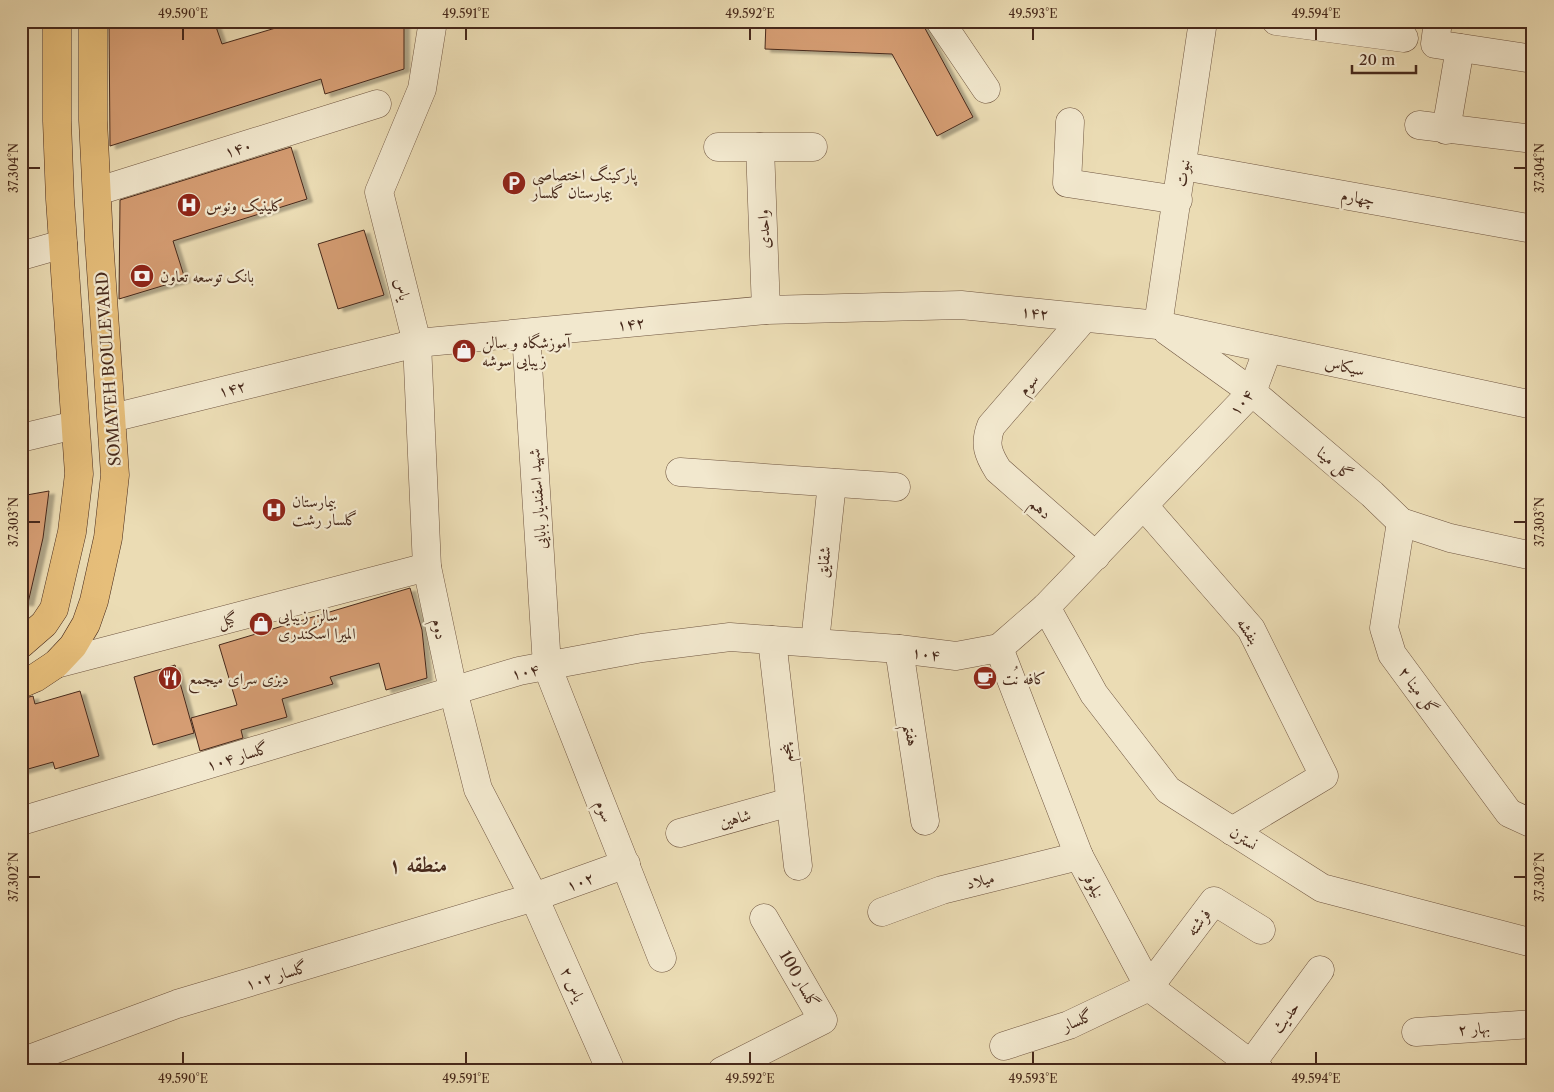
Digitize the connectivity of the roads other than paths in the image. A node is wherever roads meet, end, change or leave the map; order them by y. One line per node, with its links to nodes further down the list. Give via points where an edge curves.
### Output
1 (57, 21): 25 (main road, via 57,121)
2 (93, 21): 21 (main road, SOMAYEH BOULEVARD, via 93,120)
3 (433, 21): 31 (street, یاس, via 422,89 379,192)
4 (940, 21): 11 (street)
5 (1203, 21): 20 (street, نبوت)
6 (1276, 21): 8 (street)
7 (1438, 21): 9 (street, via 1435,44)
8 (1404, 38)
9 (1460, 48): 10 (street); 15 (street)
10 (1533, 59)
11 (986, 89)
12 (377, 104): 21 (street, ۱۴۰)
13 (1070, 122): 22 (street, via 1067,183)
14 (1420, 125): 15 (street)
15 (1446, 130): 16 (street)
16 (1533, 139)
17 (718, 148): 18 (street)
18 (760, 148): 19 (street); 27 (street, واحدی)
19 (813, 148)
20 (1183, 166): 22 (street, نبوت); 23 (street, چهارم)
21 (98, 191): 24 (main road, SOMAYEH BOULEVARD)
22 (1178, 200): 29 (street, نبوت)
23 (1533, 229)
24 (99, 240): 25 (main road); 35 (main road, SOMAYEH BOULEVARD)
25 (63, 244): 26 (street); 36 (main road)
26 (21, 256)
27 (766, 310): 28 (street, ۱۴۲, via 961,305); 30 (street, ۱۴۲)
28 (1084, 318): 29 (street, ۱۴۲); 38 (street, سوم, via 991,426 986,440)
29 (1158, 325): 32 (street, سیکاس); 33 (street, گل مینا)
30 (526, 333): 31 (street, ۱۴۲); 54 (street, شهید اسفندیار بابایی)
31 (417, 343): 35 (street, ۱۴۲); 46 (street, یاس)
32 (1268, 350): 33 (street, ۱۰۴); 34 (street, سیکاس)
33 (1252, 392): 42 (street, ۱۰۴); 43 (street, گل مینا, via 1372,494)
34 (1533, 405)
35 (112, 418): 36 (main road); 53 (main road, SOMAYEH BOULEVARD, via 115,475 108,538 94,601 74,646)
36 (76, 425): 37 (street); 50 (main road, via 78,474 72,532 60,591 44,624)
37 (21, 438)
38 (989, 456): 44 (street, دهم, via 998,470)
39 (680, 472): 40 (street)
40 (832, 483): 41 (street); 49 (street, شقایق)
41 (896, 487)
42 (1144, 506): 44 (street, ۱۰۴); 61 (street, بنفشه, via 1251,629 1324,776)
43 (1400, 522): 45 (street, گل مینا, via 1450,538); 60 (street, گل مینا ۲, via 1384,628 1392,654 1509,813)
44 (1096, 556): 47 (street, ۱۰۴)
45 (1533, 556)
46 (427, 567): 53 (street, گیل); 56 (street, دوم)
47 (1046, 607): 51 (street, ۱۰۴); 61 (street, نسترن, via 1094,694 1168,790)
48 (772, 640): 49 (street, ۱۰۴); 54 (street, ۱۰۴, via 730,637 642,648); 57 (street, پنجم)
49 (815, 642): 52 (street, ۱۰۴)
50 (21, 644)
51 (999, 648): 52 (street, ۱۰۴, via 956,656); 63 (street, نیلوفر)
52 (899, 649): 58 (street, هفتم)
53 (56, 664): 55 (main road, SOMAYEH BOULEVARD)
54 (547, 666): 56 (street, ۱۰۴); 64 (street, سوم)
55 (21, 684)
56 (453, 690): 59 (street, گلسار ۱۰۴); 66 (street, دوم, via 478,789)
57 (790, 802): 62 (street, شاهین); 65 (street, پنجم)
58 (925, 820)
59 (21, 821)
60 (1533, 824)
61 (1232, 831): 70 (street, نسترن, via 1322,888)
62 (680, 833)
63 (1079, 856): 67 (street, میلاد, via 942,890); 73 (street, نیلوفر)
64 (626, 864): 66 (street, ۱۰۲); 71 (street, سوم)
65 (798, 866)
66 (534, 897): 77 (street, گلسار ۱۰۲, via 177,1004); 79 (street, یاس ۲)
67 (882, 912)
68 (764, 918): 80 (street, گلسار 100, via 824,1020)
69 (1261, 930): 73 (street, فرشته, via 1214,901)
70 (1533, 943)
71 (662, 958)
72 (1320, 970): 78 (street, حدیث)
73 (1148, 987): 76 (street, گلسار, via 1069,1025); 78 (street, نیلوفر)
74 (1533, 1024): 75 (street, بهار ۲)
75 (1416, 1032)
76 (1004, 1046)
77 (21, 1062)
78 (1255, 1067)
79 (611, 1071)
80 (722, 1071)

